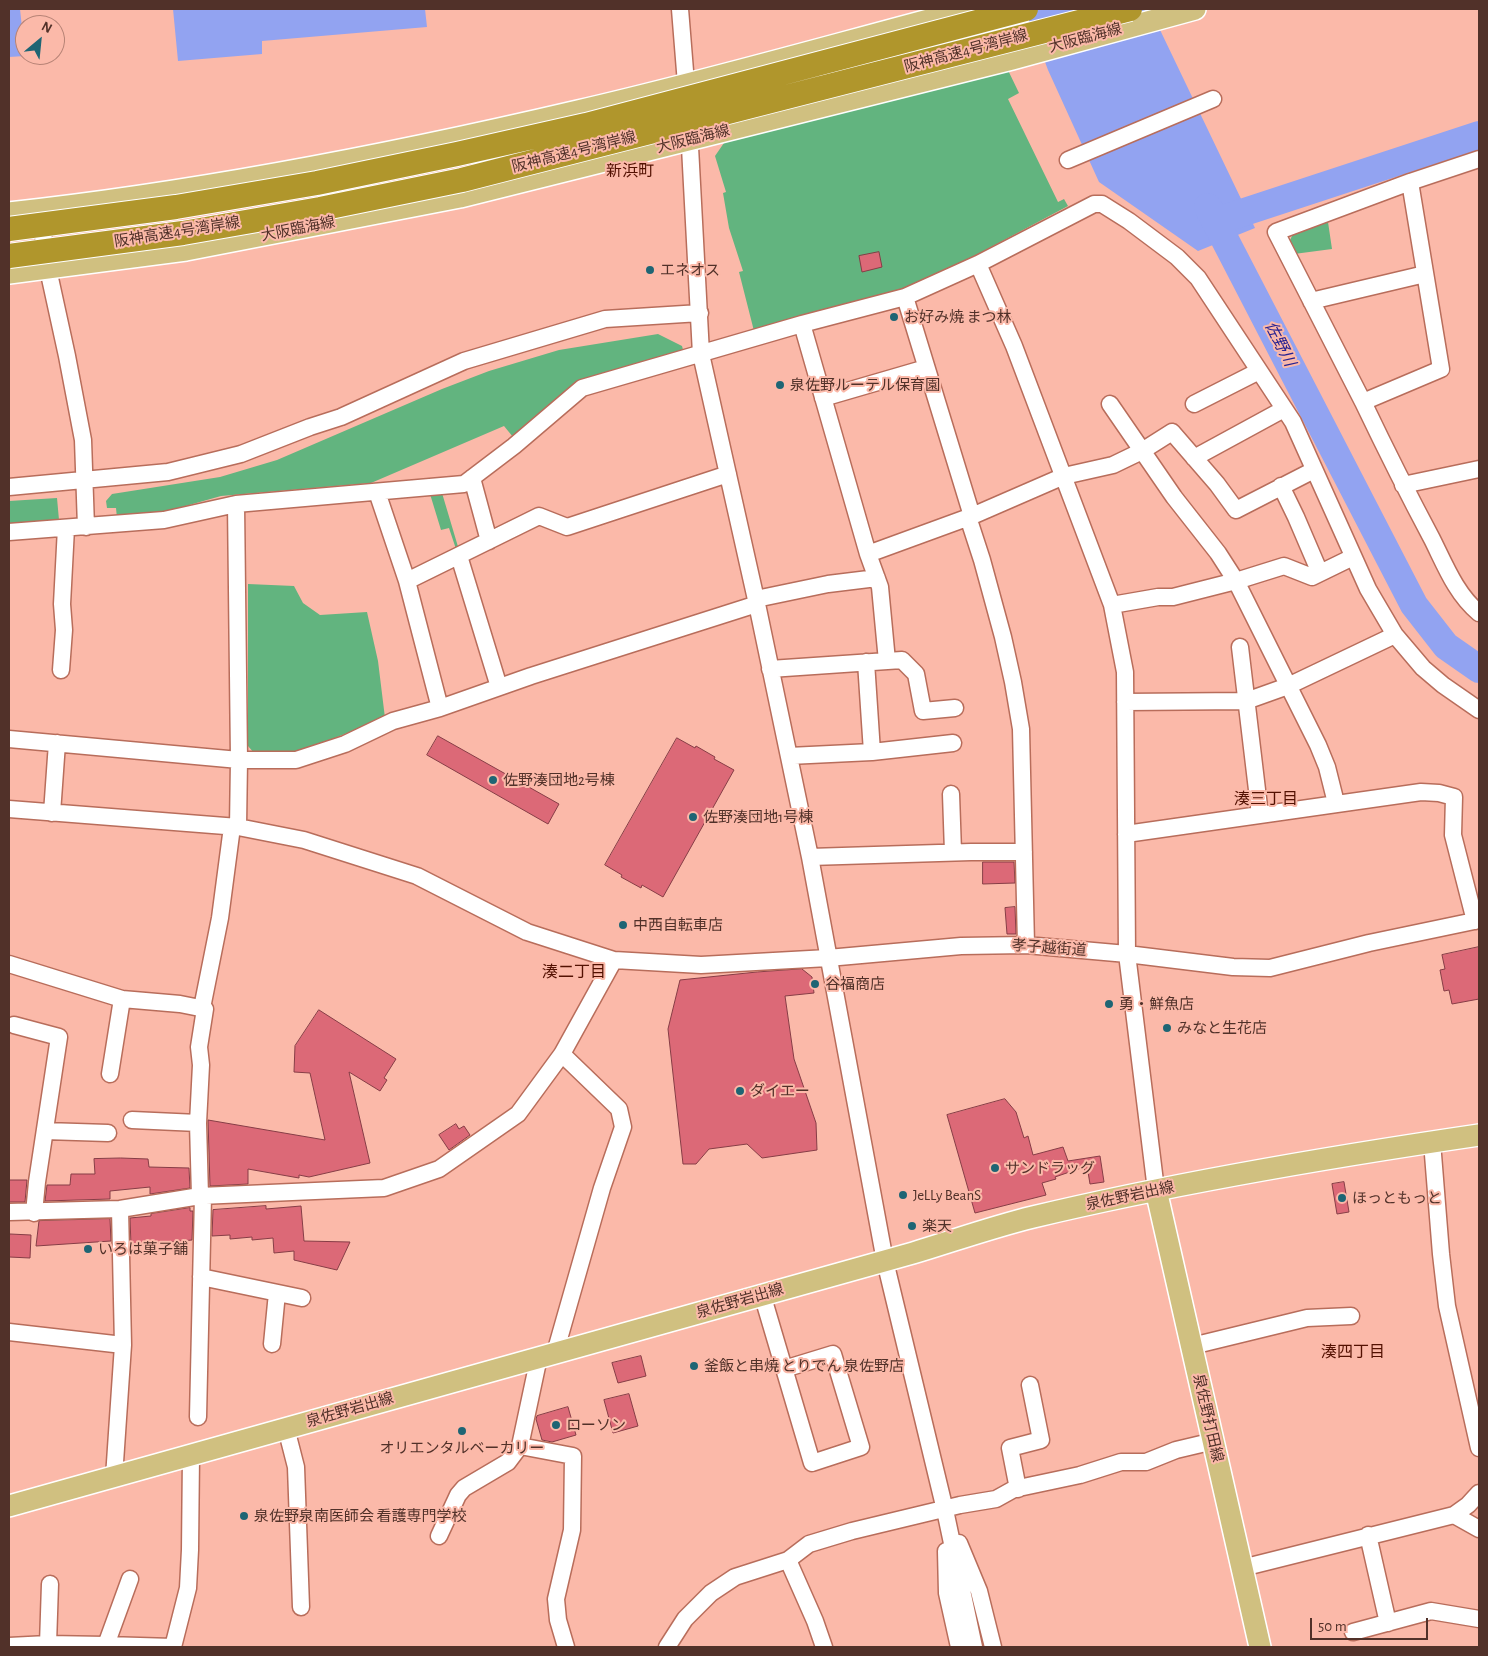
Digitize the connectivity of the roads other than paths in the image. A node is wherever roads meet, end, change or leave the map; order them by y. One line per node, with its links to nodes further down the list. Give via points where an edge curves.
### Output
1 (680, 9): 6 (street)
2 (970, 9): 6 (main road)
3 (1026, 9): 14 (highway, 阪神高速4号湾岸線, bridge, via 586,125 466,152 316,183 186,205)
4 (1130, 9): 15 (highway, 阪神高速4号湾岸線, bridge, via 462,180 183,233)
5 (1194, 9): 8 (main road, 大阪臨海線, via 1012,59)
6 (686, 84): 8 (street); 12 (main road, via 580,111 312,168 179,191)
7 (1213, 99): 10 (street)
8 (690, 139): 17 (main road, 大阪臨海線, via 451,199 186,250); 22 (street)
9 (1479, 159): 11 (street)
10 (1068, 160)
11 (1410, 182): 19 (street); 21 (street, via 1276,232)
12 (40, 209): 13 (main road); 17 (street)
13 (9, 213)
14 (9, 229)
15 (9, 256)
16 (978, 264): 20 (street); 26 (street, via 1089,206 1102,204 1177,257 1198,278); 37 (street, via 1014,346)
17 (48, 269): 18 (main road, 大阪臨海線); 39 (street, via 83,440)
18 (9, 273)
19 (1425, 274): 21 (street); 28 (street, via 1441,369)
20 (905, 297): 23 (street); 25 (street)
21 (1311, 301): 28 (street)
22 (700, 313): 24 (street); 39 (street, via 606,319 464,360 341,418 241,454 168,472)
23 (802, 324): 24 (street); 27 (street)
24 (702, 354): 36 (street); 38 (street, via 582,388)
25 (926, 368): 27 (street); 45 (street)
26 (1259, 371): 30 (street); 31 (street)
27 (823, 398): 50 (street)
28 (1363, 402): 40 (street)
29 (1110, 404): 32 (street)
30 (1194, 404)
31 (1284, 409): 33 (street); 35 (street)
32 (1142, 451): 33 (street, via 1172,432); 37 (street, via 1114,465); 56 (street)
33 (1194, 458): 42 (street, via 1236,510)
34 (1479, 469): 40 (street)
35 (1314, 470): 42 (street); 52 (street)
36 (728, 474): 49 (street, via 567,527 539,516); 57 (street)
37 (1064, 476): 45 (street); 58 (street)
38 (472, 478): 43 (street, via 464,484); 49 (street)
39 (84, 480): 41 (street); 46 (street)
40 (1403, 485): 59 (street, via 1454,584)
41 (9, 486)
42 (1281, 486): 53 (street)
43 (378, 492): 44 (street); 55 (street)
44 (236, 504): 46 (street, via 164,520); 78 (street)
45 (970, 517): 50 (street); 87 (street, via 1017,703 1021,729)
46 (86, 527): 47 (street)
47 (66, 528): 48 (street); 65 (street)
48 (9, 532)
49 (489, 541): 51 (street)
50 (868, 554): 54 (street)
51 (459, 556): 55 (street); 67 (street)
52 (1353, 557): 53 (street); 60 (street)
53 (1320, 573): 56 (street, via 1312,577 1284,566)
54 (877, 578): 57 (street, via 828,584); 62 (street)
55 (407, 581): 70 (street)
56 (1236, 581): 58 (street, via 1173,597); 66 (street)
57 (756, 601): 64 (street); 67 (street)
58 (1112, 605): 69 (street, via 1124,672)
59 (1479, 613)
60 (1395, 635): 66 (street); 72 (street, via 1423,668)
61 (1240, 647): 68 (street)
62 (887, 661): 63 (street); 71 (street, via 902,660 916,674 923,711)
63 (866, 662): 64 (street); 76 (street)
64 (770, 669): 77 (street)
65 (61, 670)
66 (1288, 686): 68 (street); 80 (street, via 1327,766)
67 (499, 687): 70 (street)
68 (1246, 701): 69 (street); 83 (street)
69 (1125, 702): 85 (street)
70 (440, 708): 78 (street, via 393,721 345,744 296,760)
71 (955, 708)
72 (1479, 710)
73 (9, 739): 74 (street)
74 (57, 743): 78 (street); 82 (street)
75 (953, 743): 76 (street)
76 (872, 752): 77 (street)
77 (789, 756): 88 (street)
78 (239, 760): 84 (street)
79 (951, 794): 86 (street)
80 (1336, 803): 83 (street); 89 (street, via 1421,792 1454,797 1453,835)
81 (9, 809): 82 (street, 孝子越街道)
82 (52, 814): 84 (street, 孝子越街道)
83 (1260, 815): 85 (street)
84 (235, 827): 93 (street, 孝子越街道, via 304,840 416,876 527,932); 96 (street)
85 (1126, 834): 91 (street)
86 (953, 852): 87 (street); 88 (street)
87 (1024, 852): 90 (street)
88 (810, 857): 92 (street)
89 (1477, 921): 91 (street, 孝子越街道, via 1270,968 1233,967)
90 (1026, 945): 91 (street, 孝子越街道); 92 (street, 孝子越街道, via 961,946)
91 (1127, 954): 106 (street)
92 (828, 958): 93 (street, 孝子越街道, via 701,965); 111 (street)
93 (614, 960): 98 (street)
94 (9, 964): 95 (street)
95 (122, 999): 96 (street); 99 (street)
96 (202, 1008): 101 (street, via 205,1009 199,1047)
97 (14, 1025): 102 (street, via 59,1037)
98 (562, 1054): 107 (street, via 518,1114 439,1169 384,1188); 121 (street, via 619,1109 623,1127)
99 (110, 1074)
100 (132, 1120): 101 (street)
101 (198, 1124): 107 (street)
102 (45, 1130): 103 (street); 110 (street)
103 (108, 1134)
104 (1479, 1135): 105 (main road, 泉佐野岩出線)
105 (1432, 1142): 106 (main road, 泉佐野岩出線, via 1266,1168); 128 (street, via 1447,1306)
106 (1156, 1190): 111 (main road, 泉佐野岩出線, via 1030,1218); 120 (main road, 泉佐野打田線)
107 (201, 1196): 108 (street); 112 (street)
108 (120, 1209): 110 (street); 119 (street)
109 (9, 1212): 110 (street)
110 (34, 1213)
111 (886, 1260): 114 (main road, 泉佐野岩出線); 134 (street)
112 (201, 1276): 113 (street); 124 (street)
113 (276, 1293): 115 (street); 118 (street)
114 (762, 1294): 121 (main road, 泉佐野岩出線); 122 (street)
115 (302, 1298)
116 (1351, 1316): 120 (street, via 1307,1318)
117 (9, 1332): 119 (street)
118 (272, 1344)
119 (123, 1345): 130 (street)
120 (1192, 1346): 126 (main road, 泉佐野打田線)
121 (547, 1355): 125 (main road, 泉佐野岩出線); 127 (street)
122 (784, 1368): 122 (street, via 812,1463 861,1447 833,1354)
123 (1030, 1385): 131 (street, via 1041,1440 1010,1448)
124 (198, 1417)
125 (286, 1428): 129 (main road, 泉佐野岩出線); 143 (street, via 296,1467)
126 (1214, 1441): 131 (street, via 1176,1450 1146,1462 1121,1462); 140 (main road, 泉佐野打田線)
127 (520, 1446): 138 (street, via 508,1462 464,1488); 151 (street, via 573,1456 572,1530 556,1599)
128 (1479, 1448)
129 (191, 1456): 130 (main road, 泉佐野岩出線); 150 (street, via 188,1588)
130 (114, 1477): 133 (main road, 泉佐野岩出線)
131 (1018, 1489): 134 (street, via 996,1499)
132 (1479, 1493): 135 (street)
133 (9, 1506)
134 (945, 1510): 139 (street, via 809,1544); 154 (street, via 947,1593); 155 (street); 156 (street, via 980,1591)
135 (1454, 1515): 136 (street); 137 (street)
136 (1479, 1529)
137 (1368, 1535): 140 (street); 145 (street)
138 (439, 1536)
139 (788, 1560): 152 (street, via 735,1577 711,1593 685,1619); 153 (street)
140 (1242, 1568): 157 (main road, 泉佐野打田線)
141 (130, 1579): 148 (street)
142 (50, 1584): 147 (street)
143 (301, 1607)
144 (1479, 1619): 145 (street, via 1431,1611)
145 (1388, 1623): 146 (street)
146 (1354, 1632)
147 (48, 1644): 148 (street); 149 (street)
148 (106, 1645): 150 (street)
149 (9, 1646)
150 (172, 1647)
151 (566, 1647)
152 (667, 1647)
153 (824, 1647)
154 (959, 1647)
155 (974, 1647)
156 (993, 1647)
157 (1260, 1647)

